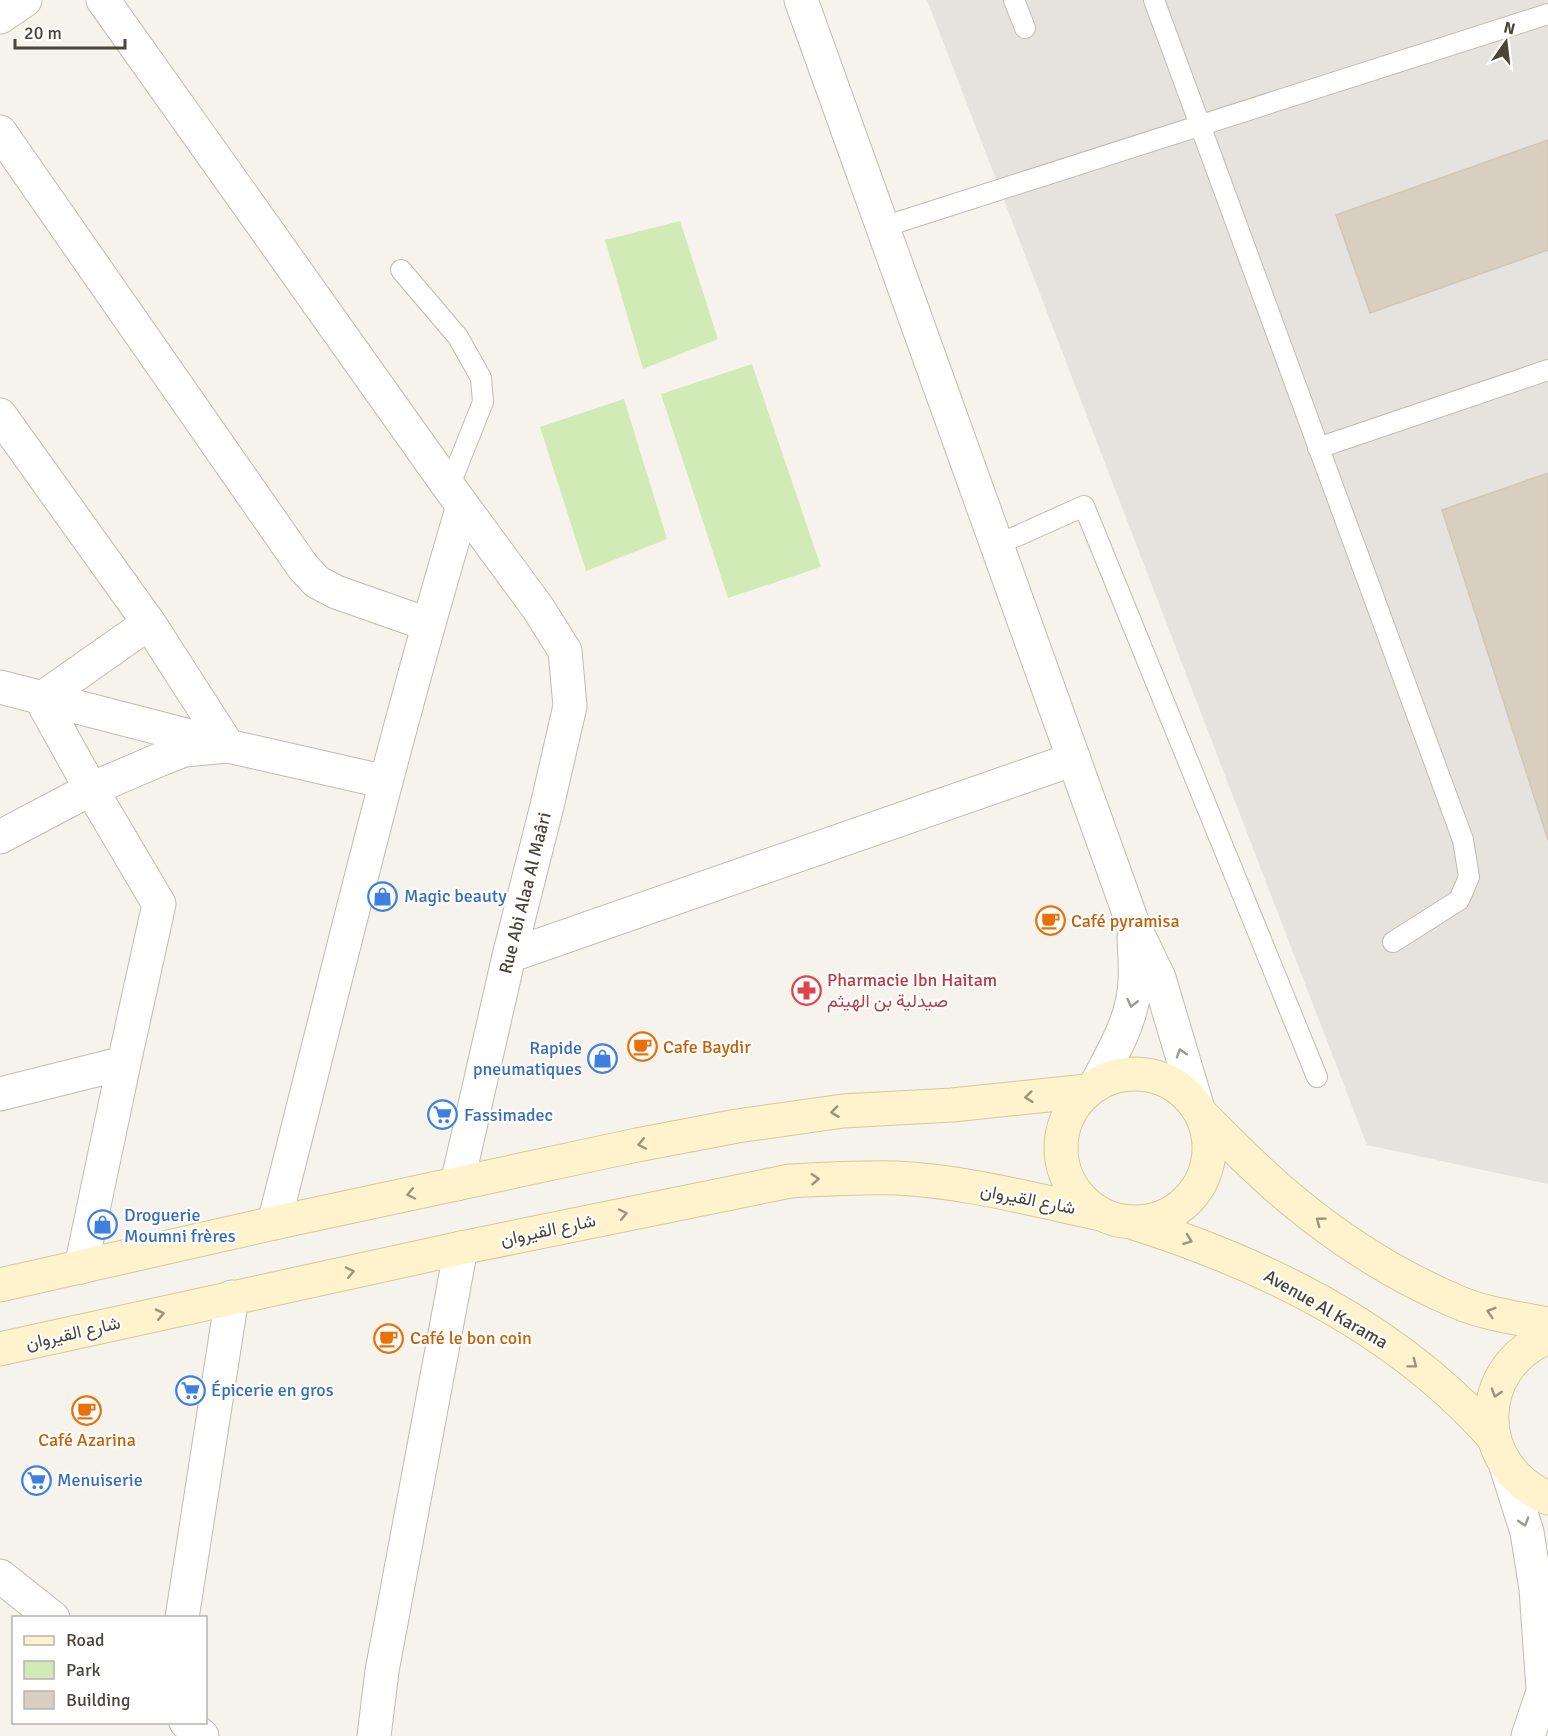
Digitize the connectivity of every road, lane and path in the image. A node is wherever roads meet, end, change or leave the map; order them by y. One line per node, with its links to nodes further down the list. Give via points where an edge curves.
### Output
1 (25, 0): 7 (street)
2 (103, 0): 16 (street, Rue Abi Alaa Al Maâri)
3 (801, 0): 11 (street)
4 (1014, 0): 8 (lane)
5 (1154, 0): 9 (lane)
6 (1548, 14): 9 (lane)
7 (0, 17)
8 (1025, 28)
9 (1200, 126): 11 (lane); 15 (lane)
10 (0, 132): 19 (street, via 303,567 317,582 336,592)
11 (883, 227): 17 (street)
12 (401, 270): 16 (lane, via 458,337 481,378 483,402)
13 (1548, 370): 15 (lane)
14 (0, 415): 18 (street)
15 (1318, 448): 28 (lane, via 1463,840 1469,877 1459,900)
16 (456, 496): 19 (street); 29 (street, Rue Abi Alaa Al Maâri, via 565,651 570,705)
17 (997, 545): 23 (street); 31 (lane, via 1084,506)
18 (149, 623): 21 (street); 22 (street)
19 (428, 624): 24 (street)
20 (0, 687): 21 (street)
21 (41, 699): 22 (street); 25 (street)
22 (228, 746): 24 (street); 25 (street, via 184,750)
23 (1074, 759): 27 (street); 29 (street)
24 (386, 782): 38 (street)
25 (91, 789): 26 (street); 30 (street, via 159,904)
26 (0, 837)
27 (1133, 924): 32 (street, one-way to 32, via 1136,980 1132,1004 1126,1024); 34 (street, one-way to 27, via 1159,978)
28 (1393, 942)
29 (509, 956): 35 (street, Rue Abi Alaa Al Maâri)
30 (124, 1063): 33 (street); 40 (street)
31 (1317, 1077)
32 (1092, 1088): 34 (main road, via 1119,1076 1144,1074 1175,1086); 35 (main road, one-way to 35, via 952,1105 793,1117 637,1145); 36 (main road, via 1077,1101 1060,1142 1064,1171 1074,1190)
33 (0, 1094)
34 (1200, 1112): 37 (main road, via 1210,1152 1198,1189 1170,1214 1152,1221); 43 (main road, one-way to 34, via 1501,1316 1456,1302 1380,1261 1291,1200)
35 (457, 1184): 38 (main road, one-way to 38)
36 (1101, 1214): 37 (main road); 39 (main road, شارع القيروان, one-way to 36, via 790,1181 842,1177 899,1178 989,1190)
37 (1132, 1222): 46 (main road, Avenue Al Karama, one-way to 46, via 1239,1260 1309,1295 1397,1351 1440,1384 1471,1412)
38 (274, 1223): 40 (main road)
39 (461, 1248): 42 (main road, شارع القيروان, one-way to 39); 52 (street, via 382,1671)
40 (81, 1267): 41 (main road)
41 (0, 1286)
42 (232, 1298): 45 (main road, شارع القيروان, one-way to 42); 50 (street)
43 (1548, 1324)
44 (1548, 1337): 46 (main road, one-way to 46, via 1524,1350 1503,1374 1496,1390 1492,1406)
45 (0, 1349)
46 (1500, 1452): 47 (main road, Avenue Al Karama, via 1519,1481); 51 (street, one-way to 51, via 1529,1544)
47 (1548, 1498)
48 (0, 1575): 49 (street)
49 (52, 1616)
50 (182, 1616)
51 (1546, 1683): 53 (street)
52 (374, 1736)
53 (1528, 1736)

